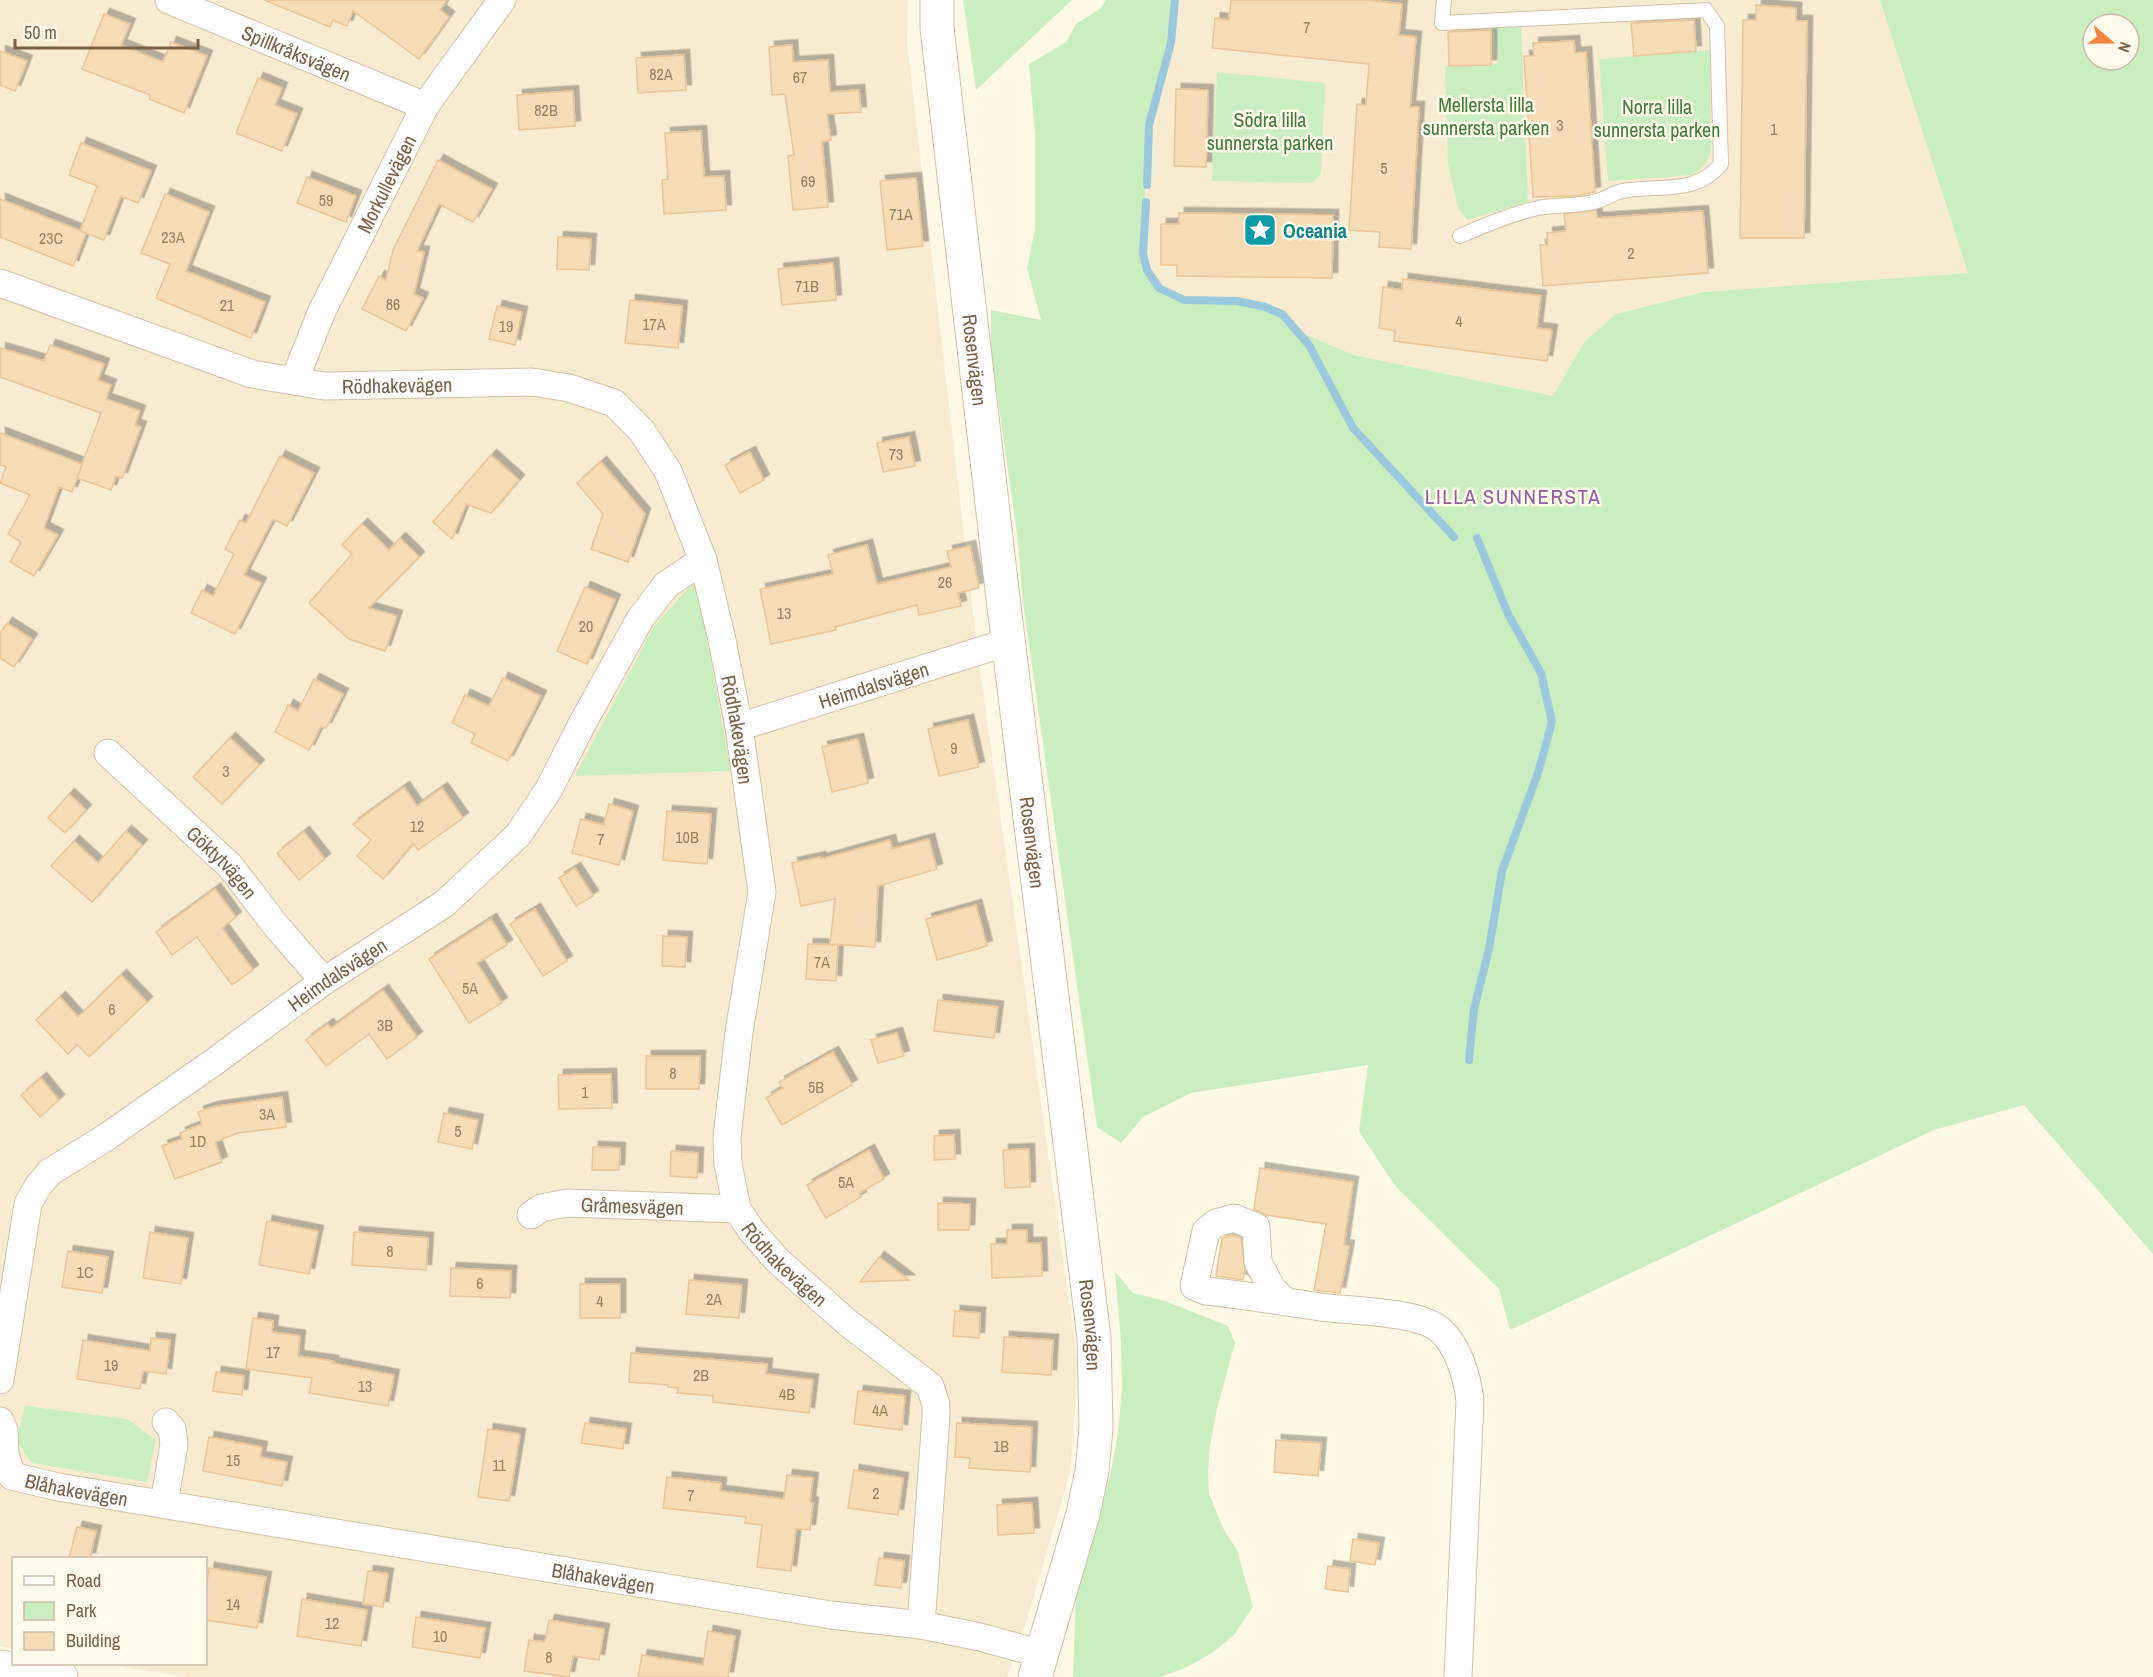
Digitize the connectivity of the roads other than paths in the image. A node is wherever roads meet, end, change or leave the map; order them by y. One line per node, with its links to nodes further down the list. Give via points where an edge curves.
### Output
1 (169, 0): 5 (street, Spillkråksvägen)
2 (502, 0): 5 (street, Morkullevägen)
3 (938, 0): 10 (street, Rosenvägen, via 937,28)
4 (1444, 0): 6 (lane, via 1442,23 1706,10 1717,26 1721,164 1712,174 1698,183 1621,191 1597,202 1538,208)
5 (425, 106): 8 (street, Morkullevägen, via 322,311)
6 (1460, 236)
7 (0, 284): 8 (street, Rödhakevägen, via 252,374)
8 (294, 381): 9 (street, Rödhakevägen, via 324,386 532,382 569,388 614,403 641,430 668,471)
9 (703, 560): 11 (street, Rödhakevägen); 13 (street, Heimdalsvägen, via 666,585 640,619 549,789 518,835 444,904)
10 (1008, 642): 11 (street, Heimdalsvägen); 22 (street, Rosenvägen, via 1083,1240 1096,1384 1092,1472)
11 (739, 727): 14 (street, Rödhakevägen, via 762,892 727,1137)
12 (108, 753): 13 (street, Göktytvägen, via 230,866)
13 (324, 981): 17 (street, Heimdalsvägen, via 105,1138 50,1172 38,1186 24,1222)
14 (737, 1209): 15 (street, Gråmesvägen, via 567,1203 541,1208); 21 (street, Rödhakevägen, via 777,1260 848,1323 930,1386 934,1395 936,1417)
15 (531, 1215)
16 (1286, 1302): 25 (street, via 1417,1319 1439,1328 1450,1341 1468,1383 1470,1422)
17 (0, 1380)
18 (0, 1421): 20 (street, Blåhakevägen, via 12,1476)
19 (166, 1422): 20 (street, via 172,1429 174,1444)
20 (164, 1504): 21 (street, Blåhakevägen, via 820,1613)
21 (921, 1625): 22 (street, Blåhakevägen, via 980,1637)
22 (1039, 1665)
23 (0, 1667): 24 (street)
24 (61, 1677)
25 (1458, 1677)

